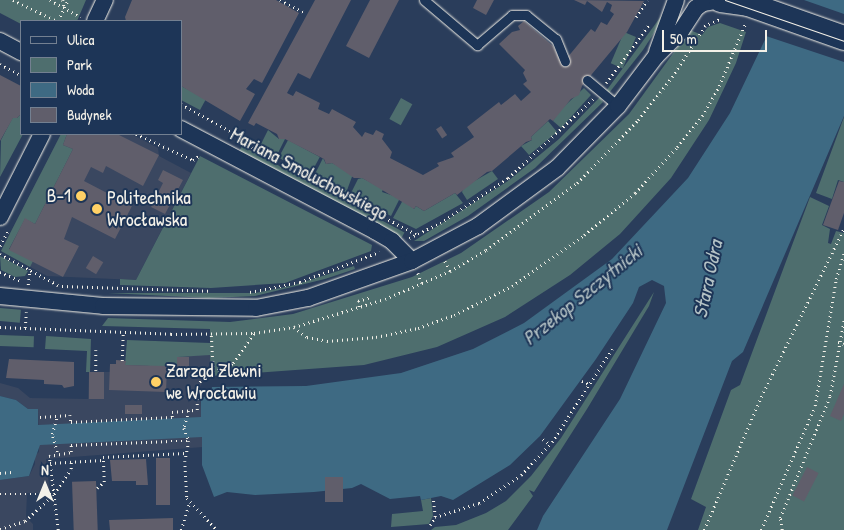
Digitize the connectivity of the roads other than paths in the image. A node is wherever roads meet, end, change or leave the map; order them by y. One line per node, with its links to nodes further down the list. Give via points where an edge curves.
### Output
1 (105, 0): 6 (street)
2 (424, 0): 11 (lane, via 477,45 512,15 526,15 556,39)
3 (676, 0): 10 (street)
4 (722, 4): 5 (main road); 10 (street, via 703,3 696,8 681,31)
5 (750, 14): 7 (main road)
6 (96, 20)
7 (844, 38)
8 (0, 41): 9 (street)
9 (20, 51)
10 (656, 56): 13 (street)
11 (565, 61)
12 (587, 80): 13 (lane)
13 (618, 106): 17 (street, via 572,154 519,198 470,231)
14 (182, 130): 17 (street, Mariana Smoluchowskiego, via 375,231 392,241)
15 (41, 135): 16 (street)
16 (0, 217)
17 (412, 261): 18 (street, via 308,298 256,308 103,306)
18 (0, 296)

